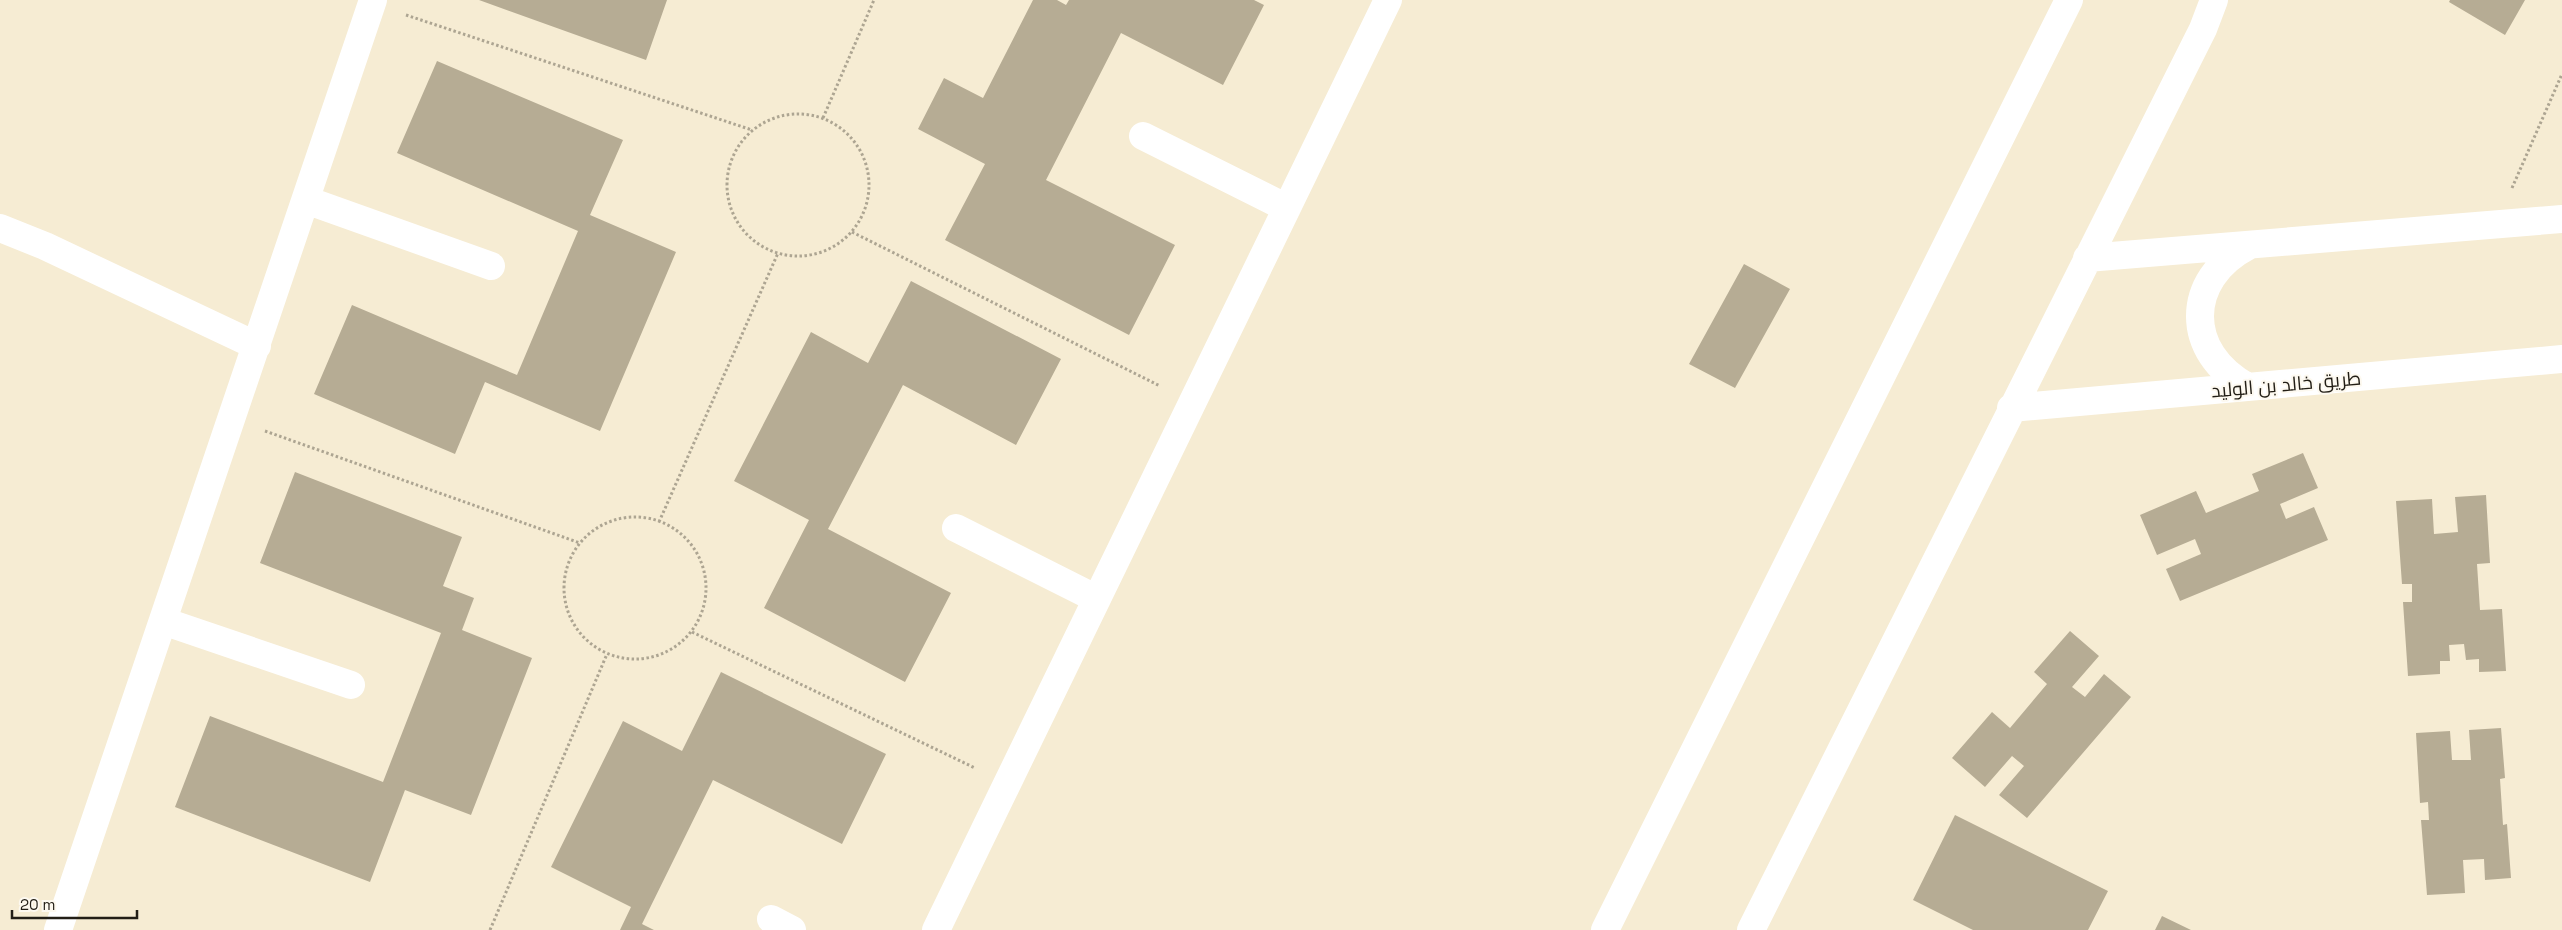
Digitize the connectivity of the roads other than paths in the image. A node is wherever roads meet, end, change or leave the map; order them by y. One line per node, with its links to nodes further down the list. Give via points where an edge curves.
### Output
1 (1388, 0): 7 (street)
2 (2069, 0): 23 (street)
3 (2214, 0): 11 (street)
4 (372, 2): 6 (street)
5 (1143, 136): 7 (street)
6 (306, 200): 12 (street); 13 (street)
7 (1287, 208): 18 (street)
8 (2562, 219): 10 (street)
9 (0, 228): 13 (street)
10 (2249, 245): 11 (street); 15 (street, via 2233,253 2208,280 2200,315 2201,334 2208,351 2218,366)
11 (2088, 258): 16 (street)
12 (491, 266)
13 (257, 346): 19 (street)
14 (2562, 359): 15 (street, طريق خالد بن الوليد)
15 (2248, 387): 16 (street, طريق خالد بن الوليد)
16 (2011, 408): 24 (street)
17 (956, 528): 18 (street)
18 (1097, 599): 22 (street)
19 (163, 621): 20 (street); 21 (street)
20 (351, 685)
21 (58, 930)
22 (936, 930)
23 (1605, 930)
24 (1751, 930)

